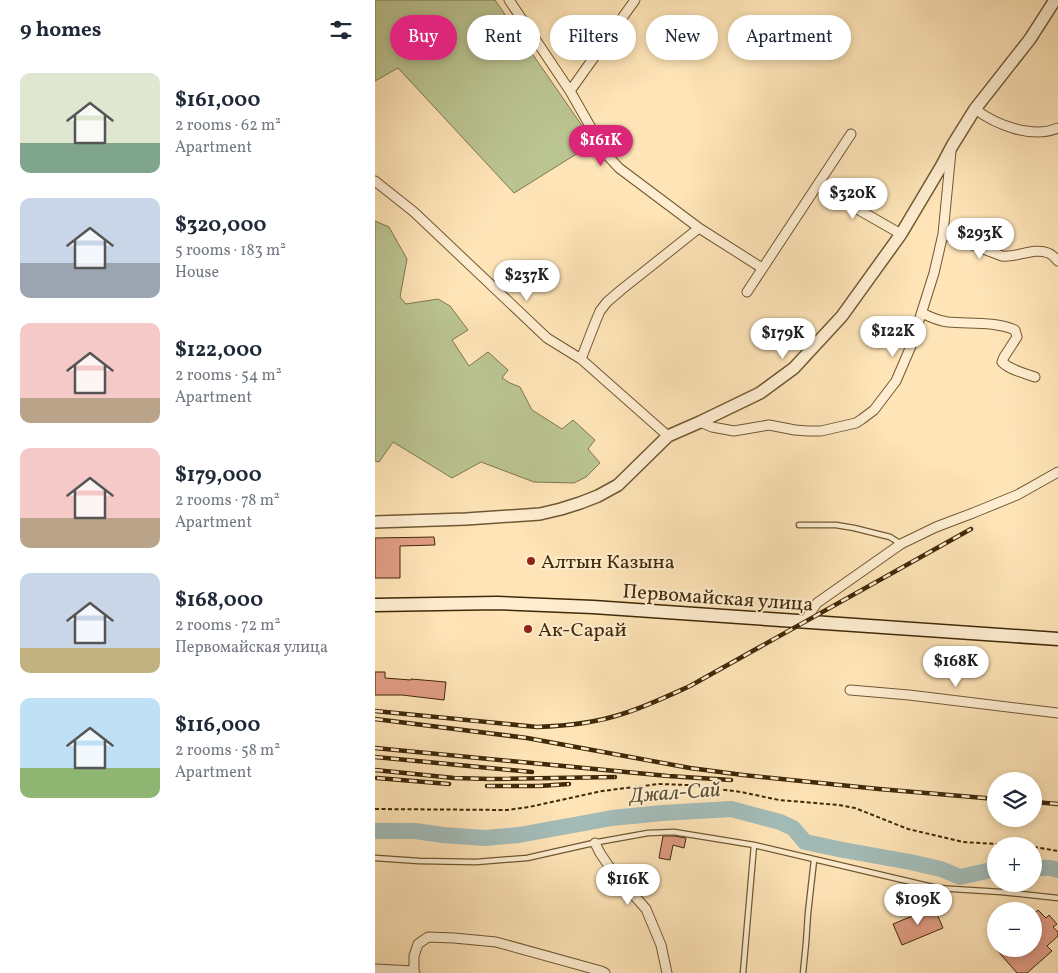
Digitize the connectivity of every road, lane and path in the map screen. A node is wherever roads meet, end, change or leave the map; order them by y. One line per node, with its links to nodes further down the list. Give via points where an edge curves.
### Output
1 (509, 0): 4 (street)
2 (635, 0): 4 (street)
3 (1055, 0): 5 (street, via 1030,39)
4 (570, 91): 11 (street, via 606,154 619,168)
5 (975, 110): 6 (street, via 986,118 1017,129 1045,132); 8 (street, via 952,146)
6 (1058, 128)
7 (851, 134): 10 (street)
8 (946, 167): 12 (street); 13 (street)
9 (375, 181): 18 (street, via 414,212 547,338)
10 (817, 186): 12 (street); 15 (street)
11 (699, 228): 15 (street); 18 (street, via 607,302 597,317)
12 (901, 234): 20 (street, via 842,316 794,368 761,393)
13 (943, 234): 14 (street, via 1002,256 1040,252 1049,253); 17 (street)
14 (1058, 261)
15 (762, 268): 16 (street)
16 (747, 292)
17 (922, 313): 19 (street, via 947,322 989,324 1015,330 1017,336 1004,357 1003,365); 20 (street, via 896,381 873,410 856,423 808,432 769,426 734,431)
18 (581, 359): 21 (street)
19 (1035, 377)
20 (700, 422): 21 (street)
21 (668, 436): 23 (street, via 618,485 561,509 540,514)
22 (1058, 472): 25 (street, via 1017,495)
23 (375, 522)
24 (799, 525): 25 (lane, via 854,528 890,537)
25 (901, 544): 27 (street, via 817,603)
26 (375, 605): 27 (main road, Первомайская улица, via 497,603 583,606)
27 (804, 622): 28 (main road, Первомайская улица)
28 (1058, 639)
29 (850, 690): 30 (street)
30 (1058, 713)
31 (375, 808): 33 (path, via 507,810 602,791 659,784 688,785 855,808 908,829 963,842)
32 (595, 843): 34 (lane, via 648,833 675,832); 37 (lane, via 527,858 476,862); 43 (street, via 621,884 646,909 661,945)
33 (987, 843)
34 (754, 845): 38 (lane); 44 (lane)
35 (1042, 848): 36 (path)
36 (1058, 851)
37 (375, 858)
38 (814, 860): 39 (lane, via 937,888); 45 (lane)
39 (1058, 898)
40 (375, 969): 41 (street)
41 (414, 972): 42 (street, via 418,944 428,937 496,942)
42 (605, 973)
43 (667, 973)
44 (743, 973)
45 (803, 973)

